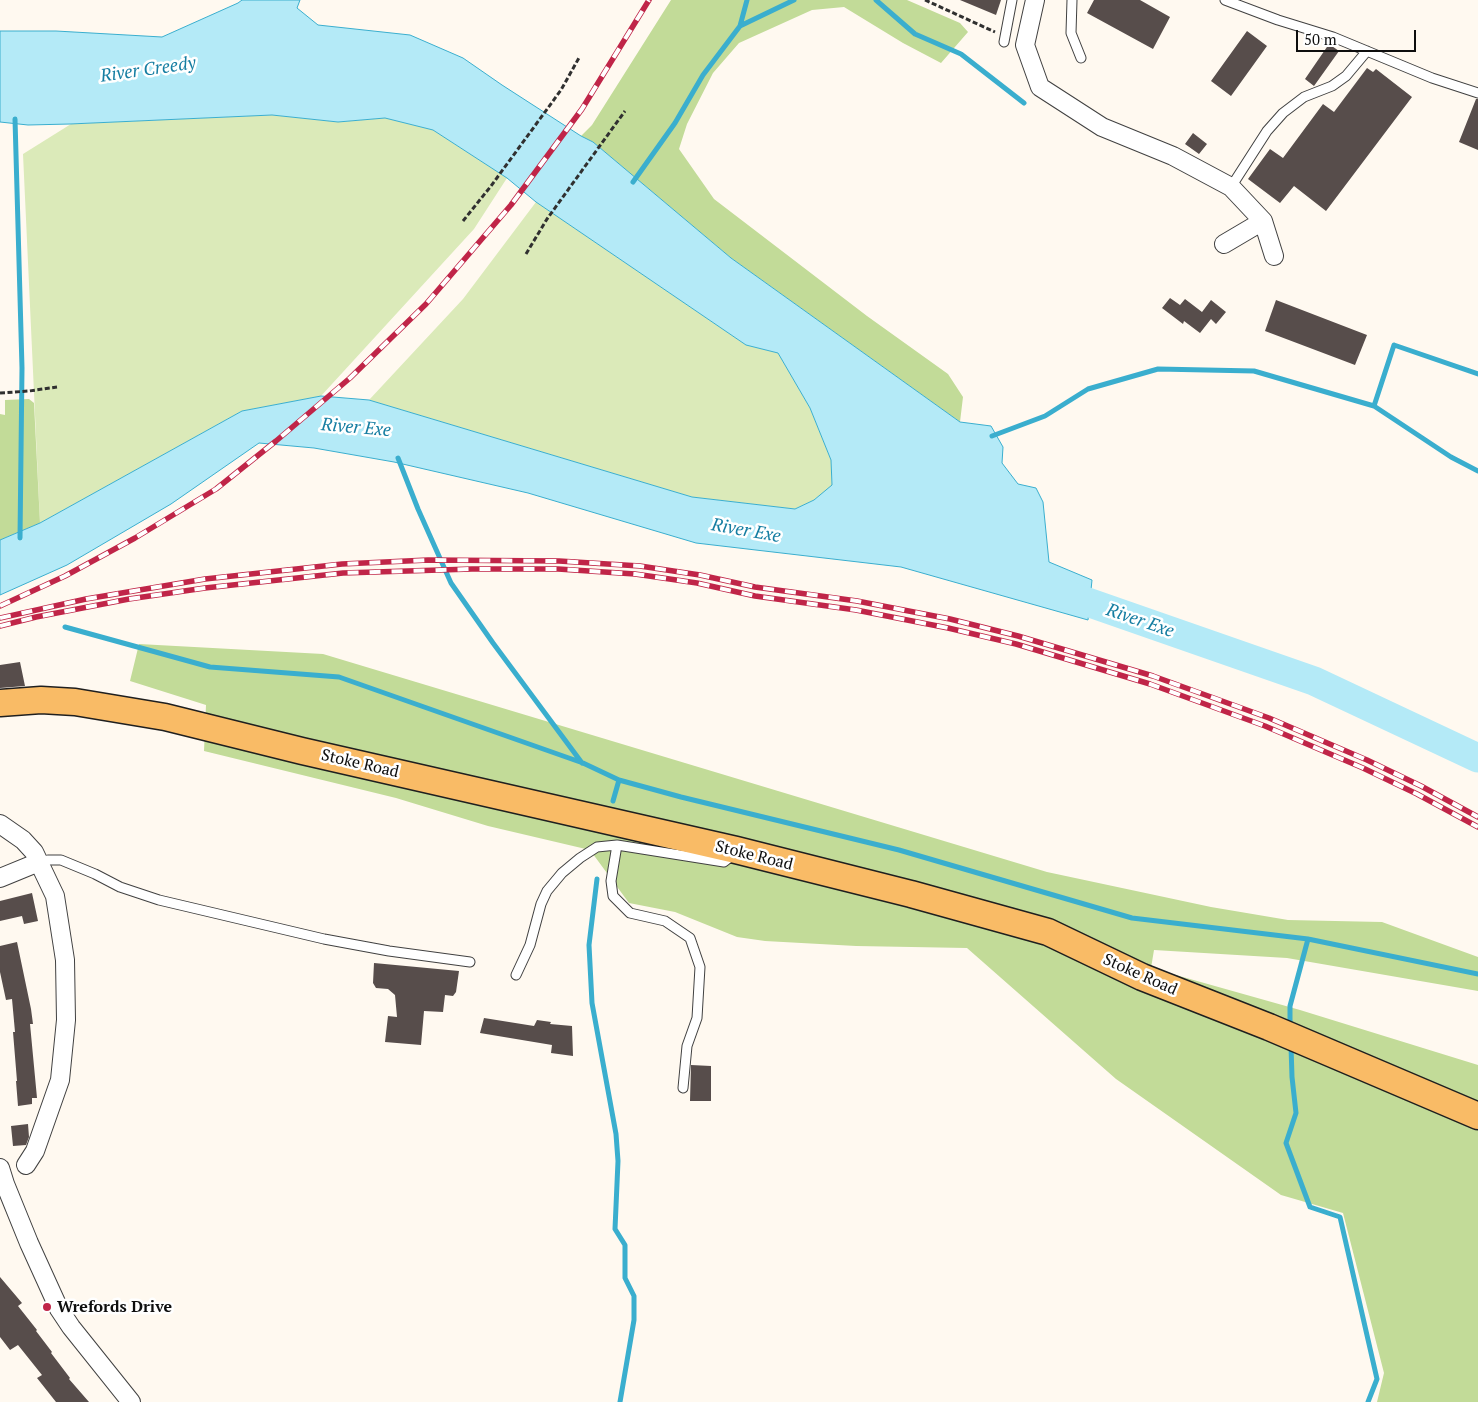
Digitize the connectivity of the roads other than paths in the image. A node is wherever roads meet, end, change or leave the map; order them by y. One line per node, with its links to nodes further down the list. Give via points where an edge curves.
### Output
1 (1012, 0): 5 (lane)
2 (1035, 0): 9 (street, via 1025,45 1040,87 1102,127 1173,156)
3 (1072, 0): 7 (lane, via 1071,33)
4 (1225, 0): 6 (lane)
5 (1004, 42)
6 (1367, 52): 8 (lane); 9 (lane, via 1346,76 1332,86 1304,97 1283,113)
7 (1080, 58)
8 (1478, 92)
9 (1231, 187): 10 (street)
10 (1263, 221): 11 (street); 12 (street)
11 (1224, 244)
12 (1274, 256)
13 (0, 703): 16 (main road, Stoke Road, via 76,702 165,717)
14 (0, 824): 17 (street, via 22,840)
15 (616, 845): 16 (lane, via 724,862); 20 (lane, via 597,847 580,858 548,891); 21 (lane, via 611,881 613,896 630,913 665,921 690,938 700,967 697,1018 687,1046)
16 (736, 850): 22 (main road, Stoke Road, via 1048,932 1142,978 1269,1027)
17 (39, 862): 18 (street); 19 (lane, via 61,860 120,887 159,900 324,940); 23 (street, via 55,896 65,960 66,1020 60,1080 35,1151)
18 (0, 878)
19 (470, 962)
20 (516, 975)
21 (683, 1088)
22 (1478, 1116)
23 (26, 1165)
24 (2, 1174): 25 (street, via 59,1309)
25 (131, 1402)

